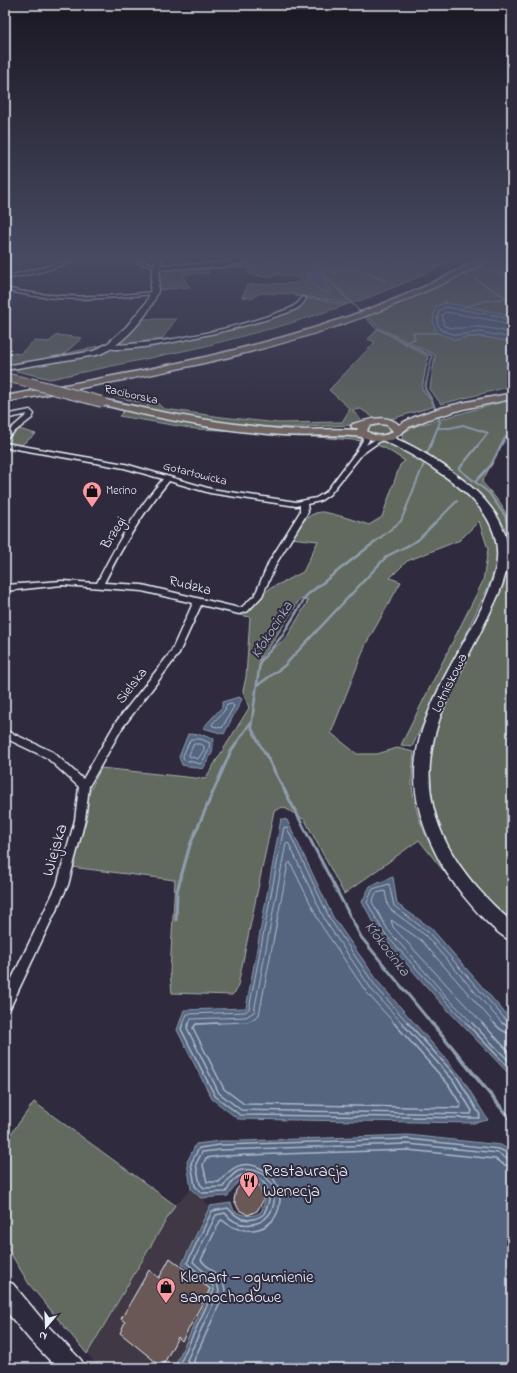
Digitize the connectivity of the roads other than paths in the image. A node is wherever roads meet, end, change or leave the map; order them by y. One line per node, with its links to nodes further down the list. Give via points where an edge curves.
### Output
1 (134, 323): 5 (main road)
2 (251, 323): 5 (street, via 225,331 132,346)
3 (316, 323): 9 (highway, via 216,348)
4 (326, 323): 11 (highway, via 287,338 219,356)
5 (110, 347): 6 (main road, via 96,352)
6 (5, 368)
7 (5, 377): 17 (main road, Raciborska, bridge, via 178,419)
8 (512, 389): 12 (main road)
9 (5, 390)
10 (512, 396): 12 (main road)
11 (5, 399)
12 (448, 408): 13 (main road)
13 (424, 416): 15 (main road, Raciborska); 19 (main road)
14 (5, 417): 20 (street, via 30,412 30,417)
15 (388, 422): 16 (main road, Raciborska, via 375,421); 19 (main road, via 393,424)
16 (365, 424): 17 (main road, Raciborska, via 348,427); 18 (main road, via 362,428)
17 (252, 428): 18 (main road, Raciborska)
18 (364, 435): 19 (main road, Raciborska); 22 (street, Gotartowicka, via 366,440)
19 (390, 436): 22 (street, Gotartowicka); 30 (main road, Lotniskowa, via 471,491 489,511 500,534 503,559 499,578 430,727 421,763 421,788 423,802 437,842 454,871 476,898)
20 (5, 437)
21 (5, 445): 23 (street, Gotartowicka, via 113,464)
22 (360, 453): 24 (street, Gotartowicka, via 328,493 318,500)
23 (167, 479): 24 (street, Gotartowicka, via 284,504); 25 (street, Brzegi, via 129,532)
24 (303, 504): 27 (street, Rudzka, via 304,512 273,562 254,601 245,609 235,611)
25 (100, 584): 26 (street, Rudzka, via 62,583); 27 (street, Rudzka, via 152,590)
26 (5, 588)
27 (198, 601): 29 (street, Sielska, via 175,653 119,725)
28 (5, 734): 29 (street, via 50,755)
29 (84, 786): 31 (street, Wiejska, via 80,820 62,885)
30 (512, 932)
31 (5, 1006)
32 (5, 1292): 33 (main road, via 38,1332)
33 (73, 1368)

